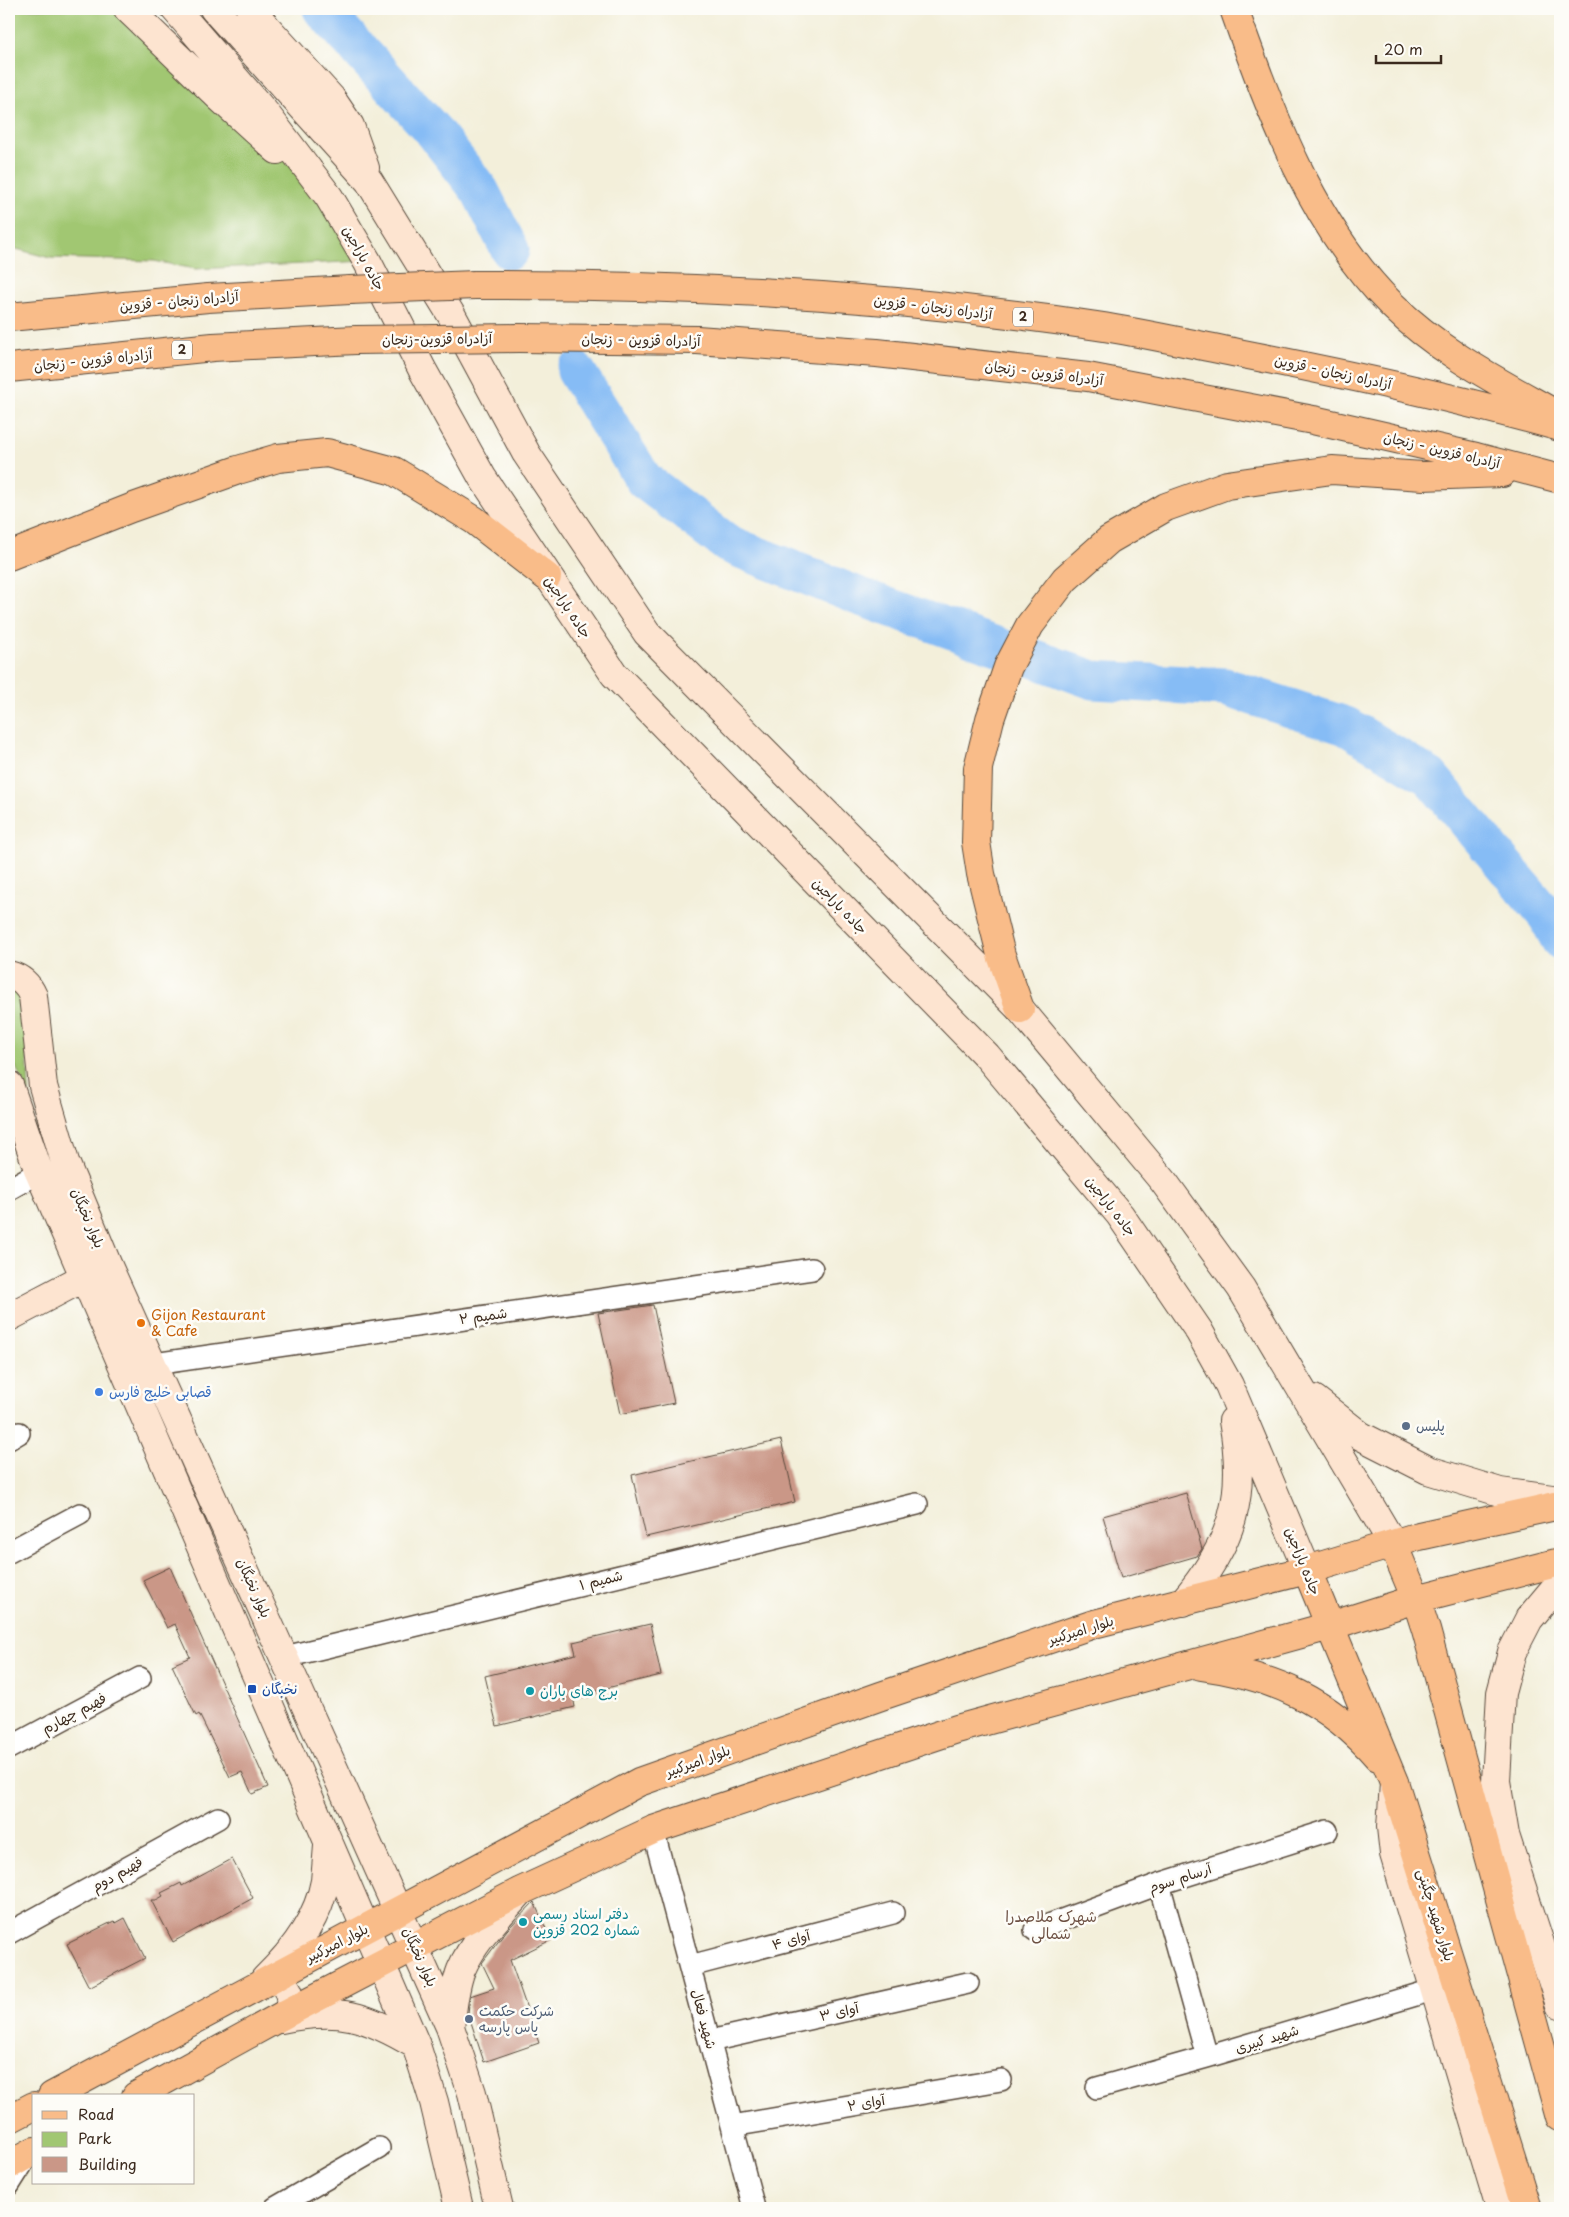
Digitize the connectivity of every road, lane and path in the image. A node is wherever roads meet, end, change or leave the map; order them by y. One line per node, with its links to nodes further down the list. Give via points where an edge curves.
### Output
1 (128, 9): 7 (main road, جاده باراجین)
2 (175, 9): 7 (main road, جاده باراجین, via 266,114)
3 (214, 9): 6 (main road)
4 (250, 9): 6 (main road, via 331,98 350,126)
5 (1234, 9): 12 (main road, via 1253,64 1297,166 1322,213 1358,265 1392,305 1432,339 1482,372)
6 (369, 181): 19 (main road, via 452,316 526,453 646,633)
7 (329, 197): 17 (main road, جاده باراجین, via 482,477)
8 (9, 317): 13 (main road, آزادراه زنجان - قزوین / 2, bridge, via 208,298 475,285 700,288 878,300 1098,326 1323,370 1487,406)
9 (519, 338): 10 (main road, آزادراه قزوین-زنجان / 2, bridge); 14 (main road, آزادراه قزوین - زنجان / 2, via 697,340 877,353 1088,377 1313,420)
10 (356, 340): 11 (main road, آزادراه قزوین - زنجان / 2, via 213,347)
11 (9, 368)
12 (1560, 416)
13 (1560, 427)
14 (1533, 472): 15 (main road, آزادراه قزوین - زنجان / 2); 19 (main road, via 1422,476 1332,470 1227,485 1166,507 1109,540 1065,578 1030,625 1008,667 978,768 976,842 981,874 1001,955)
15 (1560, 479)
16 (9, 556): 17 (main road, via 238,470 278,458 327,452 394,471 474,520)
17 (547, 577): 27 (main road, جاده باراجین, via 614,674 987,1056 1120,1215 1199,1331)
18 (9, 975): 24 (main road, بلوار نخبگان, via 27,984 33,996 46,1096)
19 (1020, 1009): 28 (main road, via 1164,1182 1241,1288)
20 (9, 1085): 21 (main road, بلوار نخبگان)
21 (39, 1172): 22 (street); 24 (main road, بلوار نخبگان)
22 (9, 1188)
23 (812, 1269): 26 (street, شمیم ۲)
24 (96, 1271): 25 (main road); 26 (main road, بلوار نخبگان); 49 (main road, بلوار نخبگان)
25 (9, 1317)
26 (154, 1364): 41 (main road, بلوار نخبگان)
27 (1229, 1385): 36 (main road, جاده باراجین); 39 (main road, via 1239,1452 1239,1485 1233,1518 1222,1548 1205,1577)
28 (1302, 1389): 29 (main road, via 1361,1436 1428,1470 1500,1492); 33 (main road)
29 (1560, 1500)
30 (917, 1504): 41 (street, شمیم ۱)
31 (1560, 1505): 33 (main road, بلوار امیرکبیر)
32 (80, 1514): 34 (street)
33 (1393, 1544): 36 (main road, بلوار امیرکبیر); 38 (main road)
34 (9, 1552)
35 (1560, 1562): 38 (main road)
36 (1307, 1570): 39 (main road, بلوار امیرکبیر); 40 (main road, جاده باراجین)
37 (1560, 1582): 63 (main road, via 1529,1619 1512,1652 1501,1692 1496,1781 1506,1835)
38 (1416, 1599): 40 (main road); 74 (main road)
39 (1184, 1602): 52 (main road, بلوار امیرکبیر, via 1085,1627 639,1782)
40 (1330, 1626): 42 (main road); 45 (main road, بلوار شهید چگینی)
41 (285, 1657): 52 (main road, بلوار نخبگان)
42 (1190, 1664): 45 (main road, via 1236,1670 1281,1684 1314,1702 1359,1735); 47 (main road, via 957,1729)
43 (140, 1678): 44 (street, فهیم چهارم)
44 (9, 1748)
45 (1392, 1776): 62 (main road, via 1394,1854); 85 (main road, بلوار شهید چگینی)
46 (218, 1818): 54 (street, فهیم دوم)
47 (654, 1830): 51 (main road); 59 (street, شهید فعال)
48 (1327, 1831): 50 (street, آرسام سوم)
49 (328, 1842): 55 (main road, بلوار نخبگان); 60 (main road, via 324,1883 311,1922 289,1956)
50 (1159, 1884): 56 (street, آرسام سوم); 68 (street)
51 (521, 1891): 57 (main road); 65 (main road, via 474,1947 461,1970 454,1993)
52 (399, 1911): 55 (main road, بلوار امیرکبیر); 57 (main road, بلوار نخبگان)
53 (893, 1913): 59 (street, آوای ۴)
54 (11, 1927)
55 (366, 1928): 58 (main road, بلوار نخبگان); 60 (main road, بلوار امیرکبیر)
56 (1035, 1930)
57 (416, 1948): 58 (main road); 65 (main road, بلوار نخبگان)
58 (381, 1966): 64 (main road); 67 (main road, بلوار نخبگان)
59 (690, 1966): 66 (street, شهید فعال)
60 (266, 1980): 64 (main road, via 282,1982 289,1991 290,2003); 71 (main road, بلوار امیرکبیر)
61 (968, 1983): 66 (street, آوای ۳)
62 (1436, 1989): 68 (street, شهید کبیری); 84 (main road)
63 (1560, 2005)
64 (281, 2017): 67 (main road, via 311,2013 348,2015 384,2025); 72 (main road)
65 (450, 2027): 82 (main road, بلوار نخبگان, via 472,2093)
66 (710, 2041): 76 (street, شهید فعال)
67 (416, 2045): 81 (main road, بلوار نخبگان, via 434,2102)
68 (1207, 2057): 70 (street, شهید کبیری)
69 (1001, 2080): 76 (street, آوای ۲)
70 (1097, 2088)
71 (56, 2094)
72 (140, 2094)
73 (32, 2107): 75 (main road)
74 (1560, 2117)
75 (9, 2119)
76 (732, 2126): 83 (street, شهید فعال)
77 (379, 2148): 80 (street)
78 (23, 2157): 79 (street)
79 (9, 2185)
80 (275, 2208)
81 (459, 2208)
82 (499, 2208)
83 (754, 2208)
84 (1500, 2208)
85 (1528, 2208)

